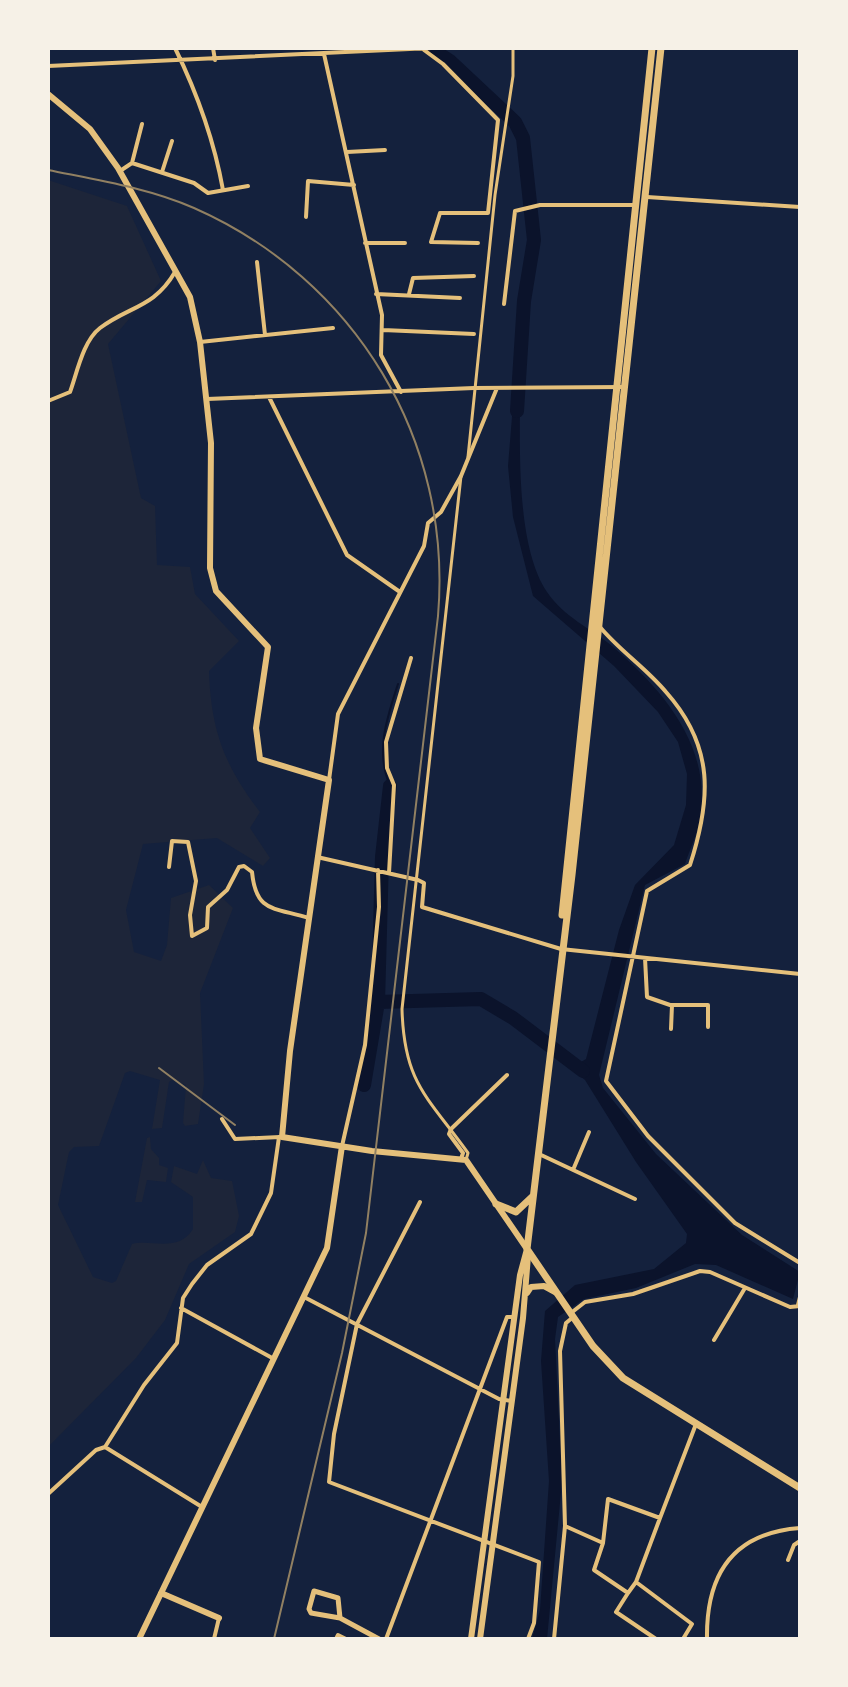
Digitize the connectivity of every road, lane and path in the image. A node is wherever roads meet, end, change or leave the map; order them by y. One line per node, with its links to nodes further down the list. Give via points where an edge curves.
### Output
1 (175, 48): 10 (street)
2 (213, 48): 9 (street)
3 (431, 48): 7 (street)
4 (513, 48): 42 (street)
5 (652, 48): 24 (highway)
6 (661, 48): 23 (highway)
7 (422, 49): 8 (street); 29 (street, via 498,120 488,213 440,213 431,242)
8 (324, 54): 9 (street); 16 (street)
9 (215, 60): 10 (street)
10 (182, 61): 11 (street); 22 (street, via 200,104)
11 (48, 66)
12 (48, 94): 18 (main road, via 90,129)
13 (142, 124): 17 (street)
14 (172, 141): 19 (street)
15 (385, 150): 16 (street)
16 (347, 152): 20 (street)
17 (132, 163): 18 (street); 19 (street)
18 (120, 171): 31 (main road)
19 (162, 172): 22 (street, via 208,193)
20 (354, 185): 26 (street, via 308,181); 27 (street)
21 (248, 186): 22 (street)
22 (223, 190)
23 (645, 197): 25 (street); 44 (highway)
24 (636, 205): 36 (street, via 540,205 515,211); 44 (highway)
25 (800, 207)
26 (306, 217)
27 (365, 243): 28 (street); 33 (street)
28 (405, 243)
29 (478, 243)
30 (257, 262): 40 (street)
31 (176, 270): 41 (main road, via 190,297); 48 (street, via 159,296 99,329 70,392)
32 (474, 276): 34 (street, via 413,278)
33 (375, 294): 34 (street); 38 (street)
34 (409, 294): 35 (street)
35 (460, 298)
36 (504, 304)
37 (333, 328): 40 (street)
38 (383, 330): 39 (street); 45 (street, via 381,355)
39 (474, 334)
40 (265, 335): 41 (street)
41 (200, 342): 47 (main road)
42 (474, 388): 43 (street); 45 (street); 49 (street)
43 (497, 388): 44 (street); 49 (street)
44 (620, 388): 52 (highway); 52 (highway, via 591,615)
45 (401, 392): 46 (street)
46 (269, 397): 47 (street); 51 (street, via 347,555)
47 (206, 399): 54 (main road, via 213,471 210,568 216,591 268,647 256,728 260,759)
48 (48, 401)
49 (468, 461): 50 (street)
50 (461, 476): 51 (street, via 441,512 428,523 424,546); 59 (street)
51 (400, 592): 54 (street, via 338,714)
52 (596, 627): 61 (highway); 61 (highway, via 588,648 563,873); 62 (street, via 667,693 697,741 707,784 690,865 649,888)
53 (411, 658): 58 (street, via 386,742 394,785)
54 (329, 780): 55 (main road)
55 (317, 857): 57 (street); 60 (main road)
56 (169, 867): 60 (street, via 172,841 188,842 196,881 192,936 207,928 208,907 244,866 252,872 260,902)
57 (378, 870): 58 (street); 73 (street, via 365,1042)
58 (389, 873): 59 (street)
59 (418, 880): 61 (street, via 424,883 422,907); 70 (street, via 403,996 403,1049 428,1101)
60 (309, 918): 72 (main road)
61 (561, 949): 62 (street); 74 (highway)
62 (631, 956): 63 (street); 82 (street, via 606,1081 648,1136 735,1223)
63 (645, 958): 64 (street); 65 (street, via 647,997)
64 (800, 974)
65 (672, 1005): 66 (street, via 708,1005); 67 (street)
66 (708, 1027)
67 (671, 1029)
68 (507, 1075): 70 (street)
69 (222, 1119): 72 (street, via 235,1139)
70 (451, 1129): 75 (street)
71 (589, 1132): 76 (street)
72 (280, 1137): 73 (main road); 88 (street, via 271,1193 251,1234 199,1274)
73 (342, 1146): 75 (main road); 85 (main road, via 327,1248)
74 (539, 1154): 76 (street); 77 (highway)
75 (463, 1159): 80 (main road)
76 (573, 1170): 78 (street)
77 (535, 1193): 80 (highway, via 519,1212); 81 (highway)
78 (635, 1199)
79 (420, 1202): 91 (street)
80 (496, 1204): 81 (main road)
81 (527, 1249): 84 (highway); 86 (main road); 90 (main road)
82 (800, 1263)
83 (745, 1288): 87 (street, via 790,1307); 89 (street, via 700,1271 633,1294 585,1302); 92 (street)
84 (558, 1293): 86 (main road, via 534,1286); 89 (highway)
85 (304, 1297): 91 (street); 93 (main road)
86 (525, 1302): 95 (main road)
87 (799, 1302)
88 (181, 1308): 93 (street); 97 (street, via 177,1343)
89 (572, 1313): 96 (highway, via 623,1378); 103 (street, via 560,1351)
90 (514, 1317): 94 (street, via 507,1317); 95 (main road)
91 (357, 1324): 94 (street); 102 (street, via 329,1482)
92 (714, 1340)
93 (274, 1359): 100 (main road)
94 (479, 1389): 95 (street); 102 (street)
95 (508, 1400): 105 (main road); 108 (main road)
96 (696, 1424): 98 (highway); 101 (street)
97 (105, 1447): 99 (street); 100 (street)
98 (800, 1488)
99 (48, 1494)
100 (202, 1507): 111 (main road)
101 (660, 1518): 107 (street, via 608,1499); 110 (street)
102 (429, 1520): 105 (street); 120 (street)
103 (565, 1526): 107 (street); 124 (street)
104 (800, 1528): 127 (street, via 751,1540 724,1566 706,1604)
105 (485, 1541): 108 (street); 121 (main road)
106 (800, 1541): 109 (street)
107 (603, 1543): 112 (street, via 594,1570)
108 (493, 1544): 122 (main road); 123 (street, via 540,1564)
109 (788, 1560)
110 (636, 1582): 112 (street); 126 (street, via 692,1624)
111 (161, 1593): 113 (main road); 115 (main road)
112 (628, 1593): 125 (street, via 616,1612)
113 (219, 1618): 116 (street)
114 (340, 1618): 114 (street, via 309,1611 314,1591 338,1598); 119 (street)
115 (139, 1639)
116 (214, 1639)
117 (336, 1639): 118 (street)
118 (346, 1639)
119 (379, 1639)
120 (386, 1639)
121 (471, 1639)
122 (480, 1639)
123 (528, 1639)
124 (554, 1639)
125 (656, 1639)
126 (683, 1639)
127 (707, 1639)

